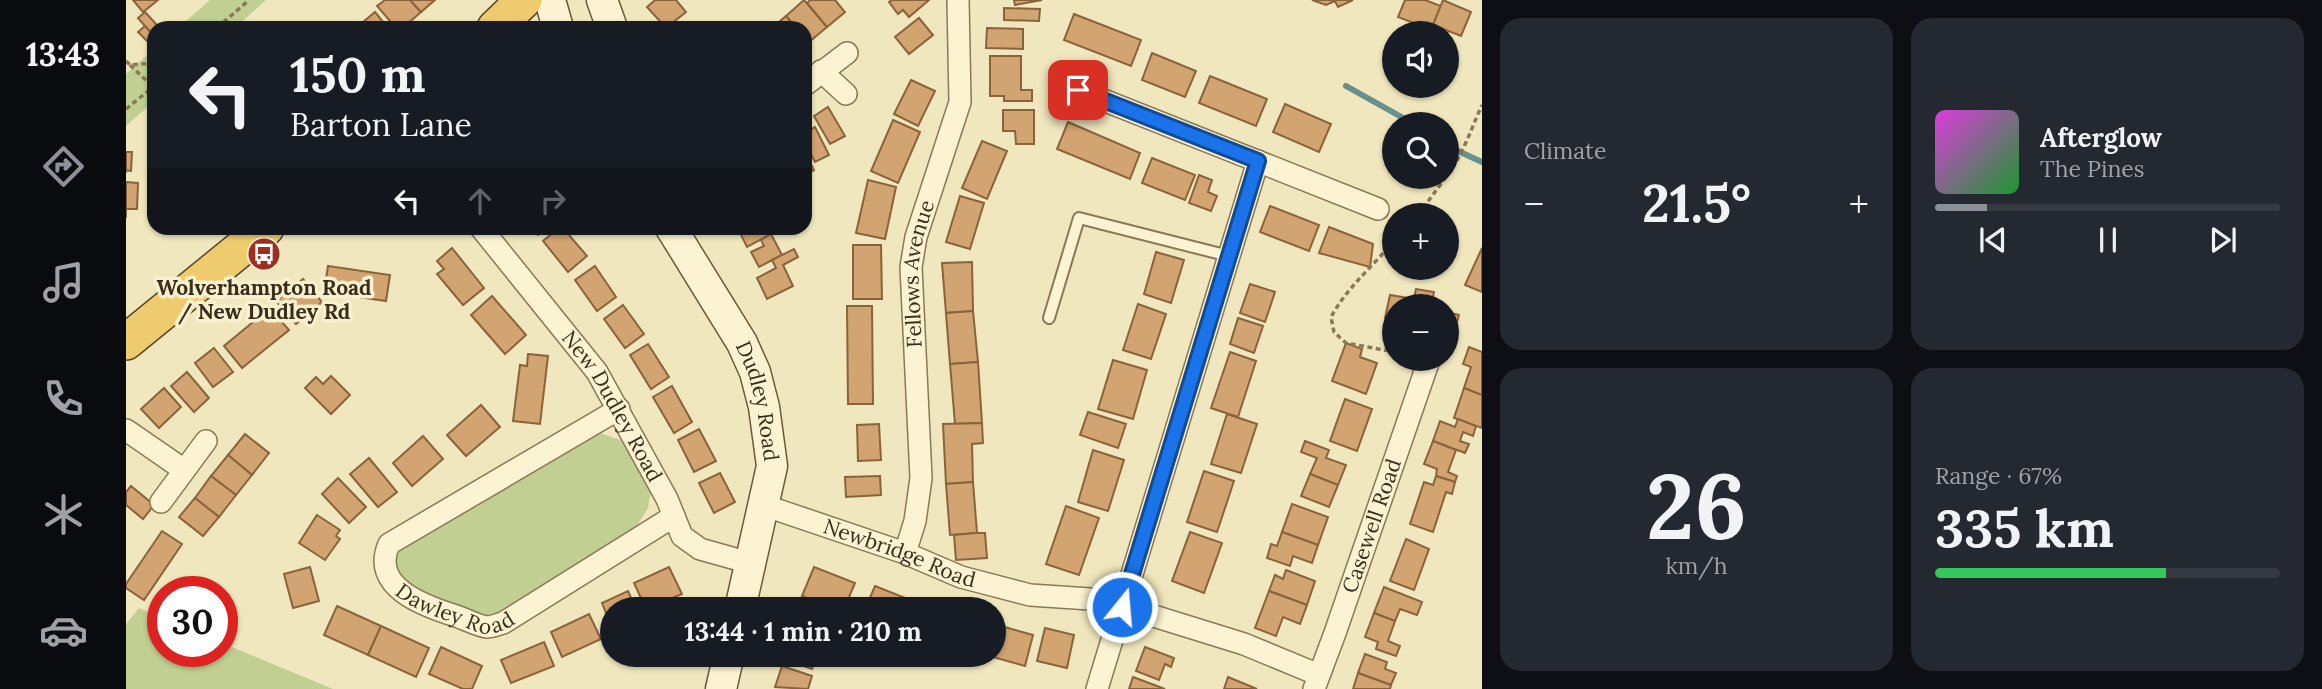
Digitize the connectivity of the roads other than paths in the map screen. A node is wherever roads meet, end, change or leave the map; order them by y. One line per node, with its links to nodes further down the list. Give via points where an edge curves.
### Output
1 (524, 0): 5 (highway)
2 (550, 0): 6 (main road)
3 (602, 0): 7 (main road)
4 (958, 0): 31 (street, Fellows Avenue, via 960,102 916,237 911,267 921,478)
5 (502, 21)
6 (556, 21)
7 (610, 21)
8 (846, 53): 9 (street)
9 (821, 71): 10 (street); 12 (street)
10 (812, 79)
11 (1078, 90): 13 (street)
12 (846, 94)
13 (1258, 161): 14 (street); 19 (street)
14 (1378, 209)
15 (257, 235): 22 (highway)
16 (487, 235): 24 (street, New Dudley Road, via 597,372)
17 (675, 235): 20 (main road, Dudley Road)
18 (688, 235): 20 (main road, Dudley Road)
19 (1229, 256): 21 (lane, via 1079,218); 34 (street)
20 (705, 284): 29 (main road, Dudley Road, via 742,342 755,372 772,466)
21 (1049, 318)
22 (126, 342)
23 (1429, 371): 36 (street, Casewell Road)
24 (619, 409): 30 (street, New Dudley Road); 30 (street, Dawley Road, via 389,544 384,556 387,572 397,588 425,606 487,627 503,623)
25 (126, 430): 27 (street)
26 (206, 441): 27 (street)
27 (184, 470): 28 (street)
28 (161, 502)
29 (763, 505): 31 (street, Newbridge Road); 32 (main road, Dudley Road)
30 (674, 516): 32 (street, New Dudley Road, via 682,536 699,549)
31 (905, 553): 34 (street, Newbridge Road, via 961,576 1030,595 1090,599)
32 (750, 563): 33 (main road, Dudley Road)
33 (743, 597)
34 (1122, 607): 36 (street, Newbridge Road, via 1244,644); 38 (street)
35 (726, 667): 37 (main road)
36 (1316, 682)
37 (721, 689)
38 (1097, 689)

